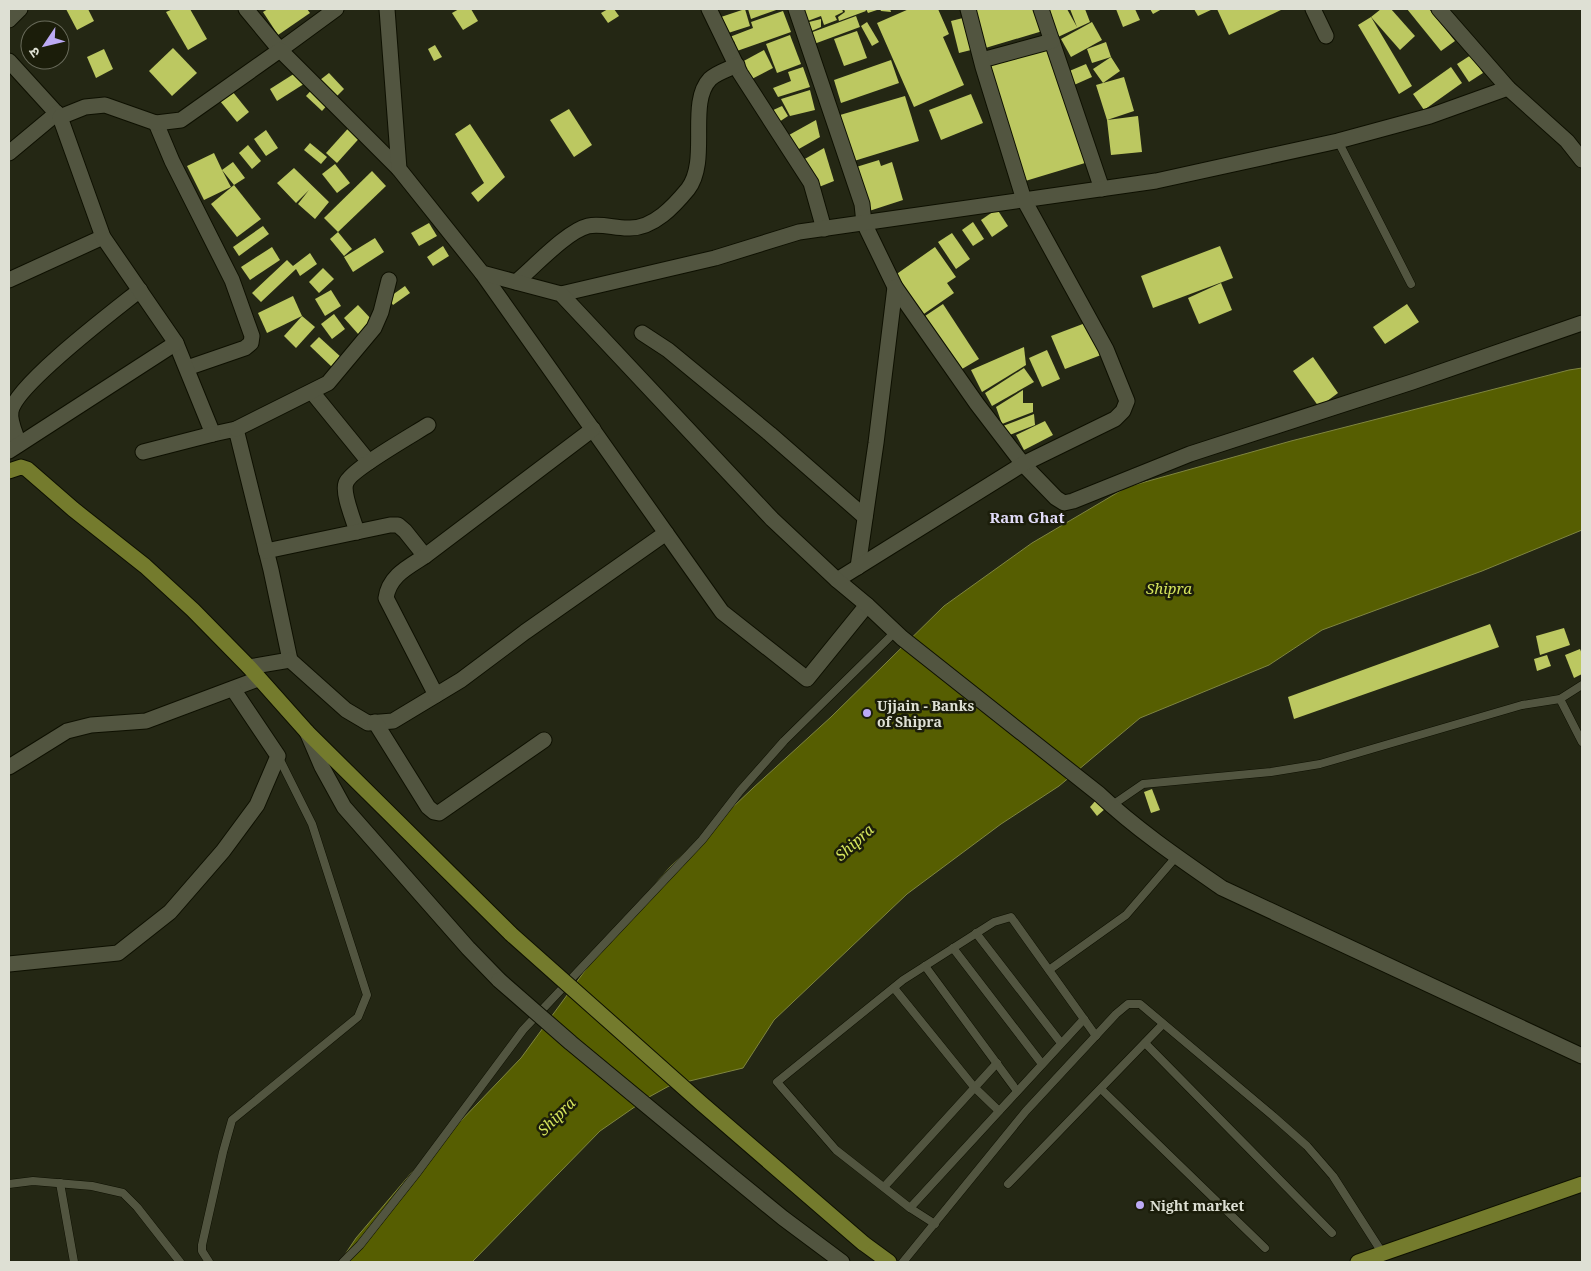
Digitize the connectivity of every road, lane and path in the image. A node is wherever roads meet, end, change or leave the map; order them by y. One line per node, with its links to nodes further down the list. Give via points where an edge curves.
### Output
1 (20, 9): 11 (street)
2 (246, 9): 14 (street)
3 (336, 9): 14 (street)
4 (387, 9): 24 (street)
5 (709, 9): 17 (street)
6 (796, 9): 27 (street, via 862,204)
7 (968, 9): 15 (street)
8 (1041, 9): 13 (street)
9 (1313, 9): 12 (street)
10 (1440, 9): 18 (street)
11 (9, 20)
12 (1326, 36)
13 (1052, 40): 15 (street); 25 (street)
14 (280, 50): 20 (street, via 181,120); 24 (street)
15 (982, 60): 26 (street)
16 (11, 66): 19 (street)
17 (737, 66): 28 (street, via 811,183); 33 (street, via 710,78 700,93 697,170 690,186 670,210 642,227 588,226 568,236)
18 (1508, 88): 21 (street, via 1430,116); 23 (street, via 1567,141)
19 (59, 115): 20 (street, via 105,105); 22 (street); 29 (street)
20 (156, 123): 41 (street, via 232,280 252,336 251,343 245,348)
21 (1338, 141): 25 (street, via 1156,181); 34 (lane)
22 (9, 153)
23 (1582, 160)
24 (399, 169): 30 (street)
25 (1102, 189): 26 (street)
26 (1024, 200): 27 (street); 50 (street, via 1106,349 1127,401 1115,419)
27 (864, 223): 28 (street); 35 (street)
28 (824, 229): 37 (street, via 799,232 715,258)
29 (103, 237): 31 (street); 36 (street)
30 (482, 273): 33 (street); 45 (street)
31 (9, 280)
32 (389, 280): 42 (street, via 374,328 334,377)
33 (516, 282): 37 (street)
34 (1411, 284)
35 (895, 288): 50 (street); 52 (street)
36 (140, 290): 40 (street); 47 (street, via 61,354 17,398 11,411)
37 (561, 294): 58 (street, via 772,519)
38 (1582, 323): 50 (street, via 1190,454 1073,501 1064,503 1056,498)
39 (642, 333): 52 (street, via 668,350 770,434)
40 (176, 343): 41 (street); 47 (street)
41 (187, 368): 46 (street)
42 (312, 392): 44 (street); 49 (street)
43 (428, 425): 49 (street)
44 (236, 429): 46 (street); 55 (street)
45 (593, 429): 54 (street); 56 (street)
46 (213, 434): 48 (street)
47 (12, 450): 51 (street)
48 (142, 452)
49 (369, 462): 53 (street, via 346,482 345,490)
50 (1023, 464): 57 (street)
51 (12, 469): 62 (main road, via 27,469 145,566)
52 (865, 518): 57 (street)
53 (357, 532): 55 (street); 56 (street, via 398,525)
54 (666, 533): 59 (street, via 722,612 807,679); 65 (street, via 461,680)
55 (266, 551): 61 (street)
56 (425, 556): 65 (street, via 397,575 387,588 386,598)
57 (858, 567): 58 (street)
58 (837, 580): 59 (street)
59 (867, 605): 60 (street)
60 (898, 636): 73 (street); 106 (lane, via 784,740 702,840 524,1030 410,1182)
61 (290, 660): 62 (street); 67 (street, via 346,710 368,722)
62 (254, 673): 64 (street); 68 (main road)
63 (1582, 685): 66 (lane)
64 (233, 689): 71 (street); 72 (street, via 146,721 91,725 67,731)
65 (436, 694): 67 (street, via 393,721)
66 (1560, 699): 70 (lane); 73 (lane, via 1522,705 1320,764 1143,784)
67 (375, 722): 69 (street, via 428,807 439,813)
68 (307, 732): 107 (street, bridge, via 344,807 499,980 728,1173); 108 (main road, bridge, via 512,934 701,1103)
69 (544, 740)
70 (1582, 742)
71 (278, 756): 77 (street, via 257,805 223,850 170,912 118,954); 105 (lane, via 312,824 367,995 358,1017 232,1120 202,1245)
72 (9, 767)
73 (1111, 806): 74 (street)
74 (1176, 857): 79 (lane, via 1126,915); 86 (street, via 1222,888)
75 (976, 933): 76 (lane); 79 (lane, via 994,922 1011,918); 85 (lane)
76 (953, 948): 78 (lane); 88 (lane)
77 (9, 964)
78 (925, 966): 80 (lane); 87 (lane)
79 (1049, 970): 81 (lane)
80 (894, 988): 89 (lane); 97 (lane, via 777,1082 836,1150)
81 (1084, 1019): 83 (lane); 85 (lane)
82 (1164, 1024): 83 (lane, via 1140,1004 1128,1004); 84 (lane); 102 (lane, via 1307,1146 1332,1176)
83 (1096, 1036): 99 (lane, via 1026,1111)
84 (1145, 1043): 90 (lane); 100 (lane)
85 (1061, 1044): 88 (lane)
86 (1582, 1056)
87 (996, 1063): 89 (lane); 91 (lane)
88 (1042, 1064): 91 (lane)
89 (974, 1088): 92 (lane); 97 (lane)
90 (1101, 1088): 95 (lane); 101 (lane)
91 (1017, 1091): 92 (lane)
92 (999, 1111): 98 (lane)
93 (60, 1183): 94 (lane, via 33,1181); 103 (lane); 104 (lane, via 123,1193)
94 (9, 1184)
95 (1008, 1184)
96 (1582, 1184): 102 (main road)
97 (884, 1187): 98 (lane)
98 (910, 1208): 99 (lane)
99 (935, 1224): 109 (lane)
100 (1332, 1233)
101 (1265, 1248)
102 (1386, 1258): 110 (main road)
103 (74, 1262)
104 (180, 1262)
105 (209, 1262)
106 (343, 1262)
107 (842, 1262)
108 (890, 1262)
109 (903, 1262)
110 (1358, 1262)

